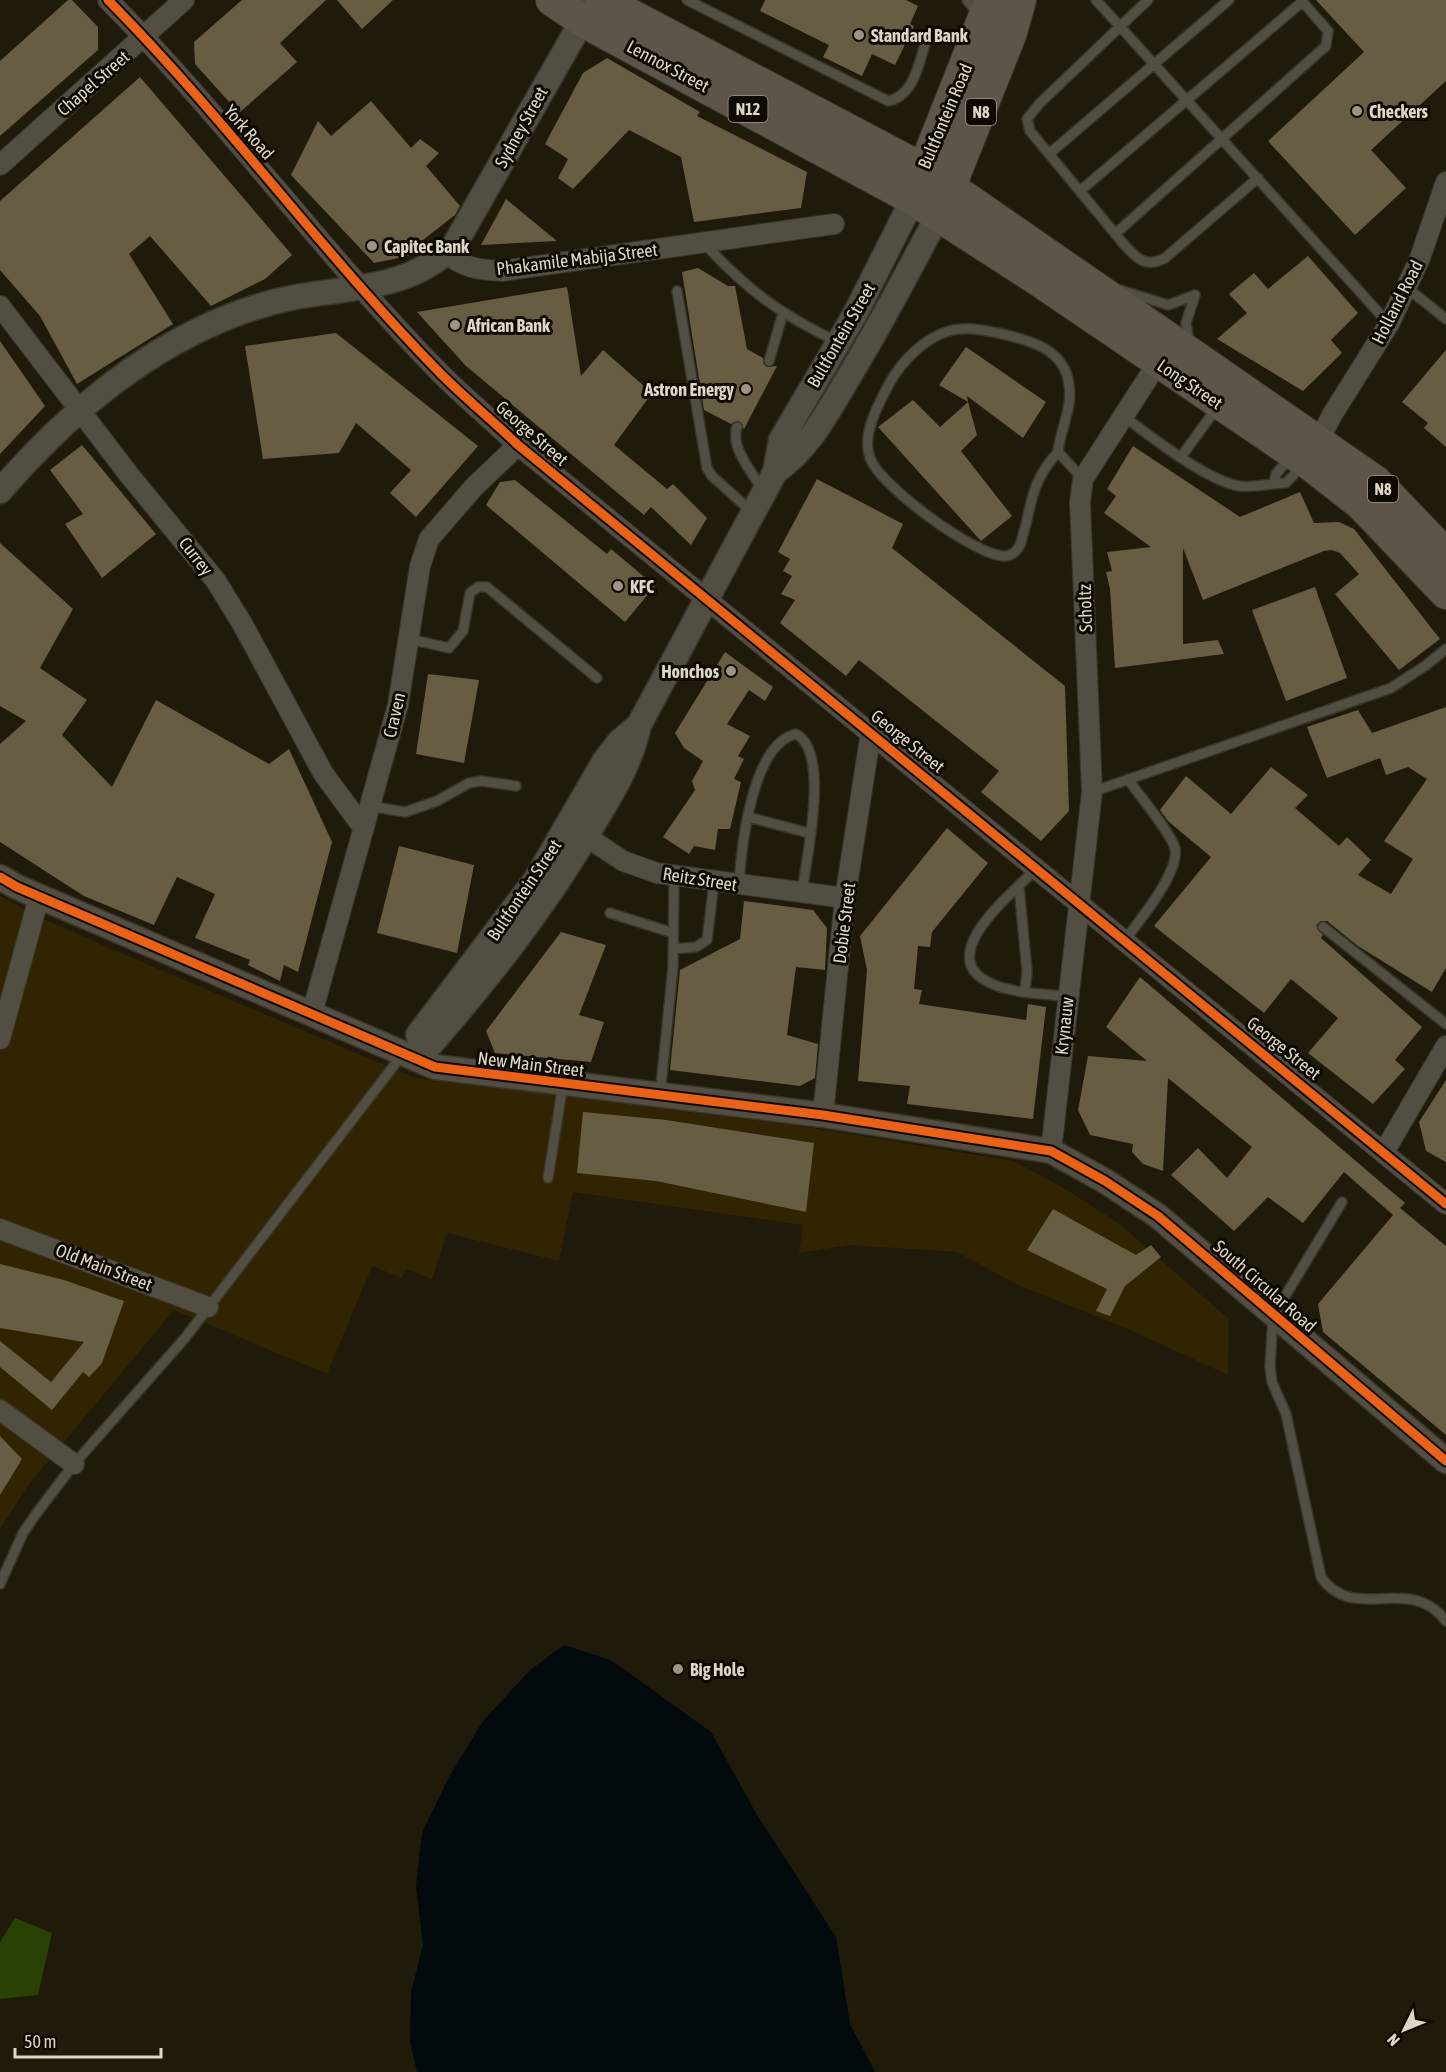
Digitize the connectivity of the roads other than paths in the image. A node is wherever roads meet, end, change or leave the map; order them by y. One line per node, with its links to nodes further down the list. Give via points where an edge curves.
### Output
1 (108, 0): 13 (street, York Road)
2 (184, 0): 13 (street, Chapel Street)
3 (552, 0): 10 (highway, Lennox Street / N12)
4 (687, 0): 14 (lane, via 888,101 908,92)
5 (1020, 0): 23 (highway, Bultfontein Road / N8, via 1010,35)
6 (1096, 0): 12 (lane)
7 (1148, 0): 12 (lane)
8 (1229, 0): 15 (lane)
9 (1301, 1): 16 (lane); 17 (lane, via 1328,31 1326,46)
10 (593, 7): 23 (highway, Lennox Street / N12); 27 (street, Sydney Street, via 455,244)
11 (981, 7): 23 (highway, Bultfontein Road / N8)
12 (1120, 26): 15 (lane); 18 (lane, via 1027,119 1030,131)
13 (144, 37): 19 (street, Chapel Street); 30 (street, York Road)
14 (927, 38)
15 (1155, 64): 16 (lane); 18 (lane)
16 (1189, 101): 17 (lane); 22 (lane)
17 (1221, 137): 20 (lane); 25 (lane)
18 (1049, 154): 22 (lane)
19 (0, 165)
20 (1258, 178): 25 (lane, via 1155,264 1135,257); 35 (lane)
21 (1446, 182): 29 (street, Holland Road)
22 (1080, 191): 25 (lane)
23 (931, 193): 28 (highway, Long Street / N8); 36 (street, Bultfontein Street); 37 (highway, Long Street / N8); 51 (street, Bultfontein Street, via 865,351 815,434)
24 (834, 224): 26 (street, Phakamile Mabija Street)
25 (1115, 234)
26 (702, 242): 27 (street, Phakamile Mabija Street, via 502,271 468,267); 33 (lane, via 736,279)
27 (446, 253): 30 (street, via 407,276)
28 (1087, 280): 37 (highway, Long Street / N8); 39 (lane, via 1168,304 1195,296 1186,333)
29 (1406, 287): 34 (lane); 35 (street, Holland Road)
30 (363, 288): 41 (street, via 294,298 220,320 159,352); 45 (street, George Street, via 442,374)
31 (677, 291): 51 (lane, via 707,468 712,476)
32 (0, 306): 41 (street, Currey)
33 (783, 313): 36 (lane); 38 (lane)
34 (1446, 319)
35 (1389, 324): 44 (street, Holland Road)
36 (838, 342): 51 (street, Bultfontein Street, via 781,441)
37 (1165, 351): 39 (highway, Long Street / N8); 40 (highway, Long Street / N8); 42 (street, Scholtz)
38 (769, 361)
39 (1202, 361): 44 (highway, Long Street / N8)
40 (1219, 404): 44 (highway, Long Street / N8); 47 (lane)
41 (79, 409): 50 (street); 64 (street, Currey, via 216,581 323,773)
42 (1123, 416): 47 (lane); 48 (street, Scholtz)
43 (737, 427): 51 (lane, via 734,436 738,448)
44 (1312, 441): 49 (lane, via 1276,474); 49 (lane, via 1286,483); 52 (highway, Long Street / N8, via 1376,482); 53 (highway, Long Street / N8, via 1361,504)
45 (518, 445): 54 (street, George Street); 55 (street, Craven, via 474,487 429,540 420,566)
46 (1058, 452): 46 (lane, via 1068,408 1070,387 1066,368 1050,351 1030,340 977,329 938,335 901,367 877,409 869,456 879,473 904,498 970,543 1004,557 1014,554 1020,545 1035,483); 48 (lane)
47 (1181, 457): 49 (lane, via 1237,486)
48 (1083, 479): 61 (street, Scholtz, via 1080,502)
49 (1274, 483)
50 (0, 491)
51 (764, 492): 54 (street, Bultfontein Street)
52 (1446, 555)
53 (1446, 593)
54 (706, 598): 58 (street, George Street); 65 (street, Bultfontein Street, via 639,725 605,760)
55 (409, 639): 57 (lane, via 449,648 463,632 470,593 487,587); 62 (street, Craven, via 398,705)
56 (1446, 649): 59 (lane, via 1391,688)
57 (597, 678)
58 (871, 732): 67 (street, George Street); 75 (street, Dobie Street)
59 (1128, 779): 61 (lane); 80 (lane, via 1172,840 1175,853 1167,879)
60 (516, 786): 62 (lane, via 469,783 405,812)
61 (1092, 792): 76 (street, Scholtz)
62 (369, 806): 64 (street, Craven)
63 (748, 817): 66 (lane); 66 (lane, via 766,760 781,740 796,734 804,738 810,749 816,774); 71 (lane)
64 (362, 826): 84 (street, Craven)
65 (577, 831): 68 (street, Reitz Street, via 623,861); 88 (street, Bultfontein Street, via 522,897)
66 (809, 833): 73 (lane)
67 (1038, 868): 72 (lane); 76 (street, George Street)
68 (674, 876): 70 (street, Reitz Street); 79 (lane)
69 (0, 877): 74 (street, New Main Street)
70 (714, 883): 71 (street, Reitz Street); 81 (lane, via 707,940 696,947)
71 (739, 886): 73 (street, Reitz Street)
72 (1018, 887): 82 (lane, via 1027,971); 82 (lane, via 991,912 970,953 971,965 979,977)
73 (802, 893): 75 (street, Reitz Street)
74 (39, 897): 84 (street, New Main Street); 86 (street)
75 (845, 898): 91 (street, Dobie Street)
76 (1078, 901): 80 (street, George Street); 83 (street, Krynauw)
77 (610, 913): 79 (lane)
78 (1323, 927): 85 (lane)
79 (673, 933): 81 (lane)
80 (1125, 940): 93 (street, George Street)
81 (673, 949): 90 (lane)
82 (1025, 991): 83 (lane)
83 (1068, 997): 92 (street, Krynauw)
84 (312, 1013): 88 (street, New Main Street)
85 (1446, 1024)
86 (0, 1039)
87 (1446, 1046): 93 (street)
88 (411, 1056): 89 (street, New Main Street, via 435,1067); 98 (lane)
89 (563, 1084): 90 (street, New Main Street); 94 (lane)
90 (660, 1096): 91 (street, New Main Street)
91 (823, 1115): 92 (street, New Main Street)
92 (1051, 1151): 99 (street, South Circular Road, via 1158,1216)
93 (1384, 1152): 96 (street, George Street)
94 (548, 1178)
95 (1342, 1202): 99 (lane)
96 (1446, 1204)
97 (0, 1229): 98 (street, Old Main Street)
98 (208, 1307): 102 (lane)
99 (1273, 1316): 101 (street, South Circular Road); 104 (lane, via 1269,1366 1286,1414 1321,1577 1339,1595 1421,1601 1432,1605)
100 (0, 1410): 102 (street)
101 (1446, 1461)
102 (74, 1464): 103 (lane, via 22,1533)
103 (0, 1584)
104 (1446, 1621)

